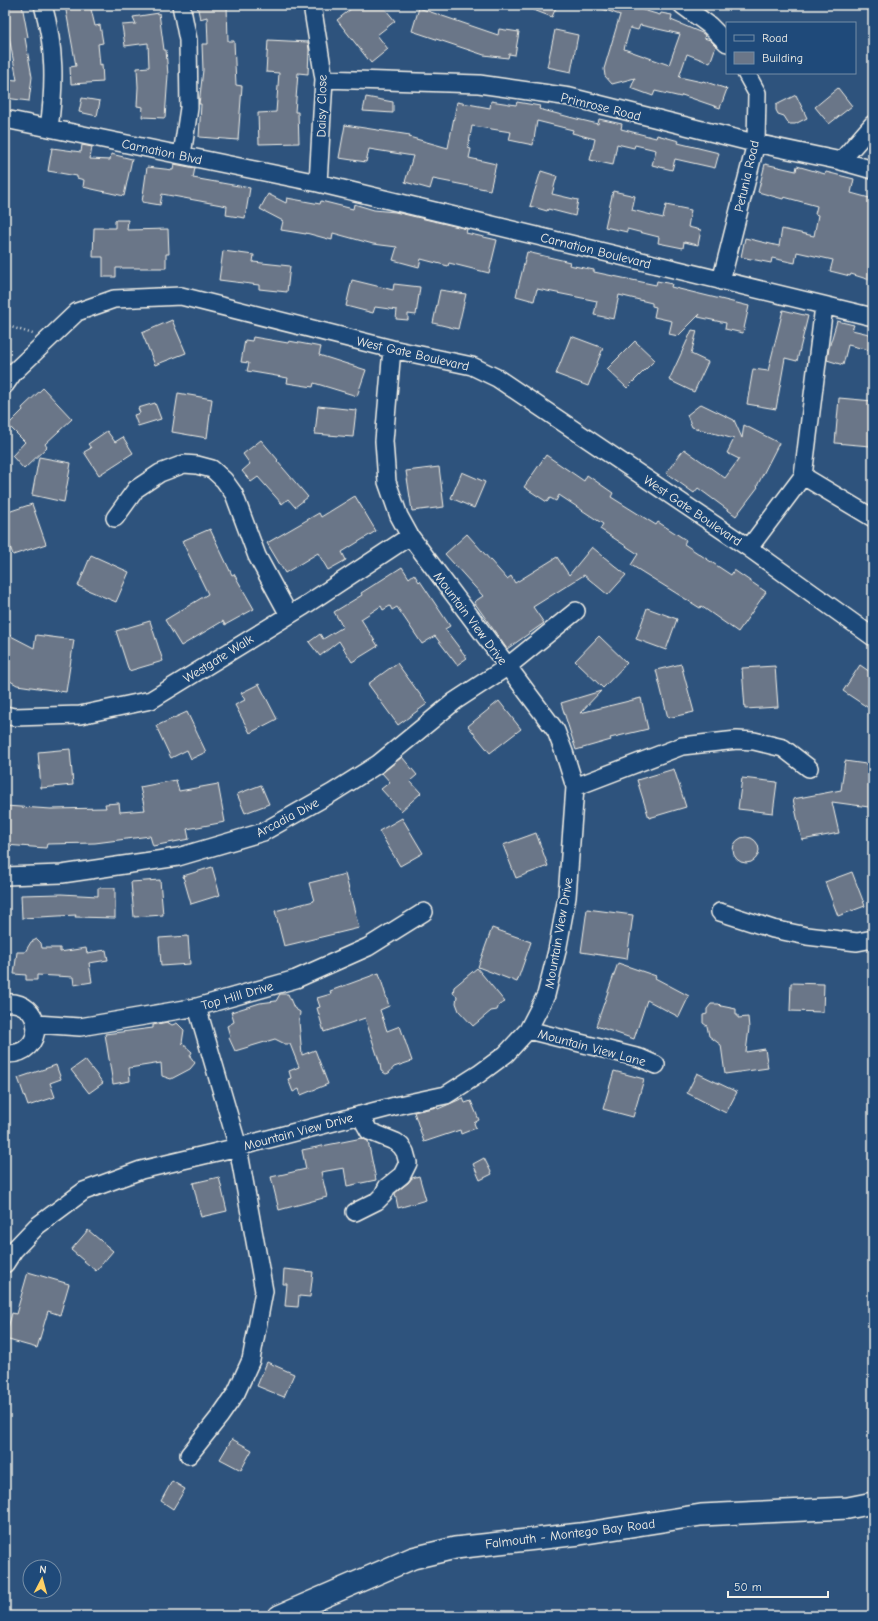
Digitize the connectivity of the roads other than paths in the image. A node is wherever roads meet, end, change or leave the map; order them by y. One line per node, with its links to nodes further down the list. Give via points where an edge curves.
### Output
1 (43, 5): 10 (street, via 53,58 53,95)
2 (181, 5): 12 (street, via 188,40 189,108)
3 (312, 5): 7 (street, Daisy Close)
4 (682, 5): 5 (street, via 709,25)
5 (726, 42)
6 (747, 74): 11 (street, Petunia Road, via 757,93)
7 (324, 79): 11 (street, Primrose Road, via 479,84 570,97); 15 (street, Daisy Close)
8 (5, 119): 10 (street, Carnation Blvd)
9 (873, 124): 13 (street)
10 (49, 128): 12 (street, Carnation Blvd)
11 (756, 144): 13 (street, Primrose Road); 16 (street, Petunia Road)
12 (182, 155): 15 (street, Carnation Blvd)
13 (841, 161): 14 (street, Primrose Road)
14 (873, 170)
15 (318, 183): 16 (street, Carnation Boulevard)
16 (721, 280): 17 (street, Carnation Boulevard)
17 (824, 306): 18 (street, Carnation Boulevard); 21 (street)
18 (873, 317)
19 (392, 349): 20 (street, West Gate Boulevard, via 182,296 114,299 77,312 14,372); 24 (street, Mountain View Drive, via 384,441 386,482); 25 (street, West Gate Boulevard, via 472,366 497,378)
20 (5, 384)
21 (804, 476): 23 (street); 25 (street)
22 (116, 518): 27 (street, via 136,489 160,473 184,464 212,469 234,494 257,556)
23 (873, 518)
24 (410, 536): 27 (street, Westgate Walk); 29 (street, Mountain View Drive)
25 (749, 548): 28 (street, West Gate Boulevard)
26 (576, 611): 29 (street, Arcadia Dive)
27 (289, 615): 30 (street, Westgate Walk, via 151,700 80,714 14,717)
28 (873, 637)
29 (507, 667): 32 (street, Mountain View Drive, via 556,731); 33 (street, Arcadia Dive, via 455,701 378,764 263,832 178,857 62,874)
30 (5, 715)
31 (809, 768): 32 (street, via 783,748 737,740 682,746)
32 (575, 787): 40 (street, Mountain View Drive, via 567,897 557,951 546,995)
33 (5, 876)
34 (424, 912): 38 (street, Top Hill Drive, via 368,947 296,978)
35 (720, 912): 36 (street, via 773,929 807,936 856,942)
36 (873, 939)
37 (5, 1003): 39 (street, via 20,1004 33,1016)
38 (197, 1007): 39 (street, Top Hill Drive, via 80,1027); 44 (street)
39 (36, 1024): 41 (street, via 34,1040 29,1047 22,1052)
40 (528, 1030): 42 (street, Mountain View Lane, via 640,1058); 43 (street, Mountain View Drive, via 506,1054 446,1095)
41 (5, 1054)
42 (656, 1065)
43 (360, 1115): 44 (street, Mountain View Drive); 45 (street, via 369,1131 401,1146 408,1163 402,1175 377,1201)
44 (238, 1147): 46 (street, Mountain View Drive, via 141,1170 84,1191 38,1226 14,1250); 47 (street, via 264,1291 251,1360 239,1386 220,1416)
45 (355, 1212)
46 (5, 1264)
47 (189, 1455)
48 (873, 1503): 49 (main road, Falmouth - Montego Bay Road, via 848,1508 701,1515 580,1534 455,1548 413,1558)
49 (279, 1616)

